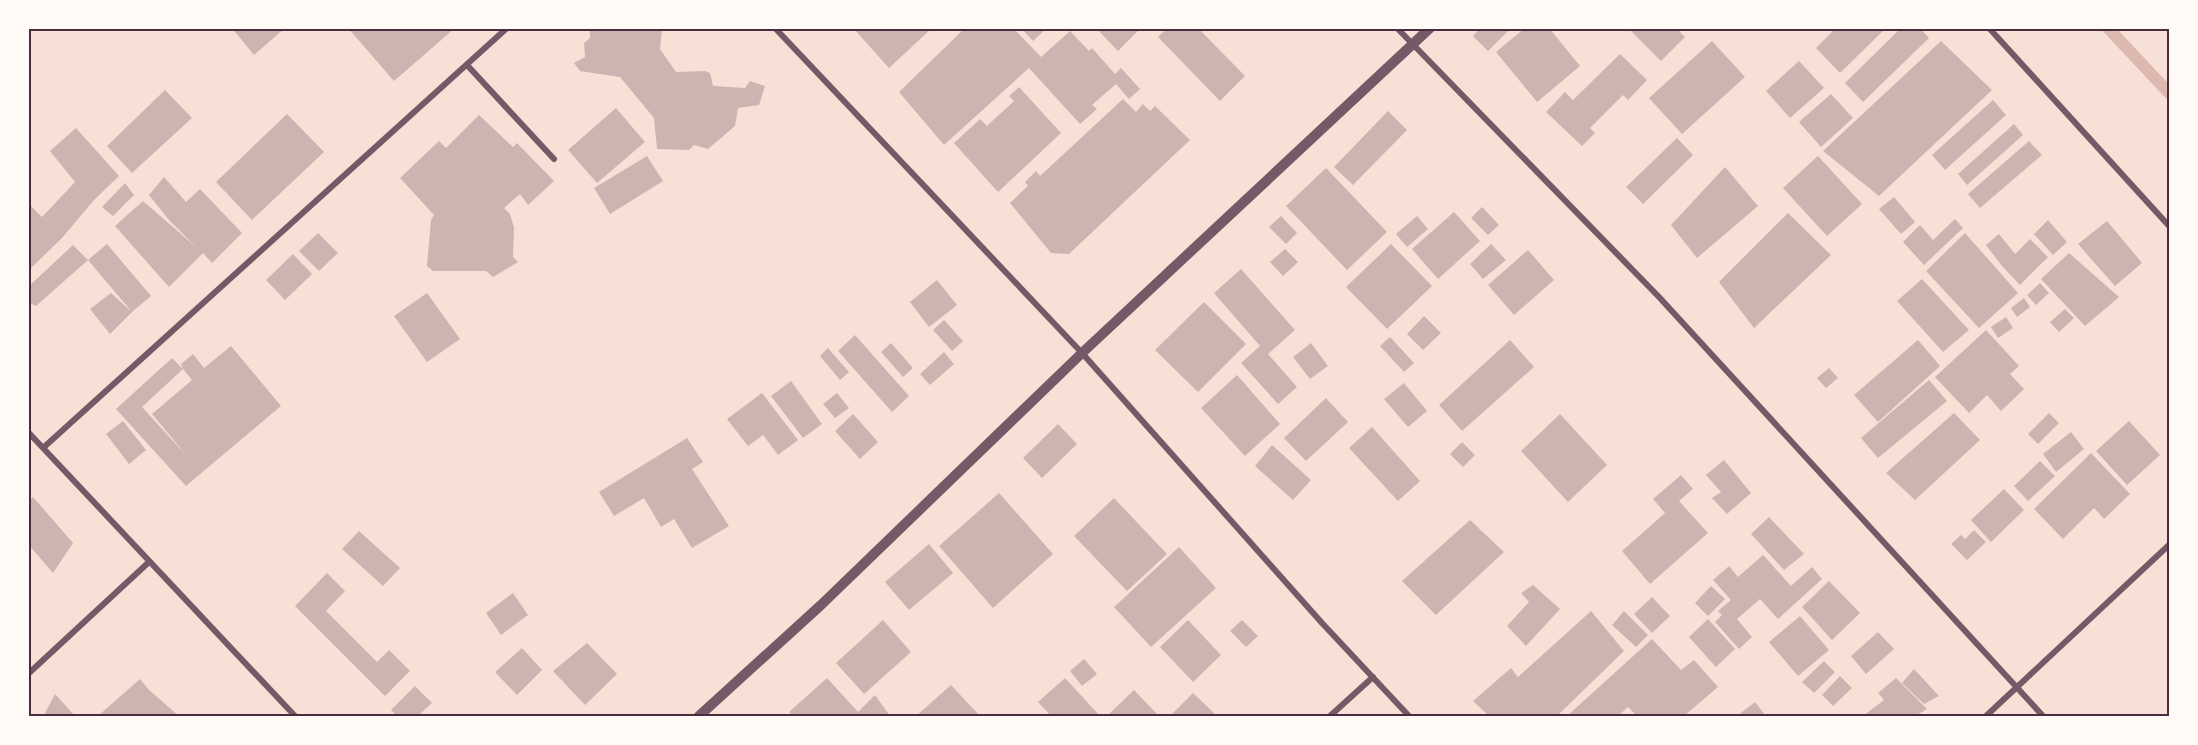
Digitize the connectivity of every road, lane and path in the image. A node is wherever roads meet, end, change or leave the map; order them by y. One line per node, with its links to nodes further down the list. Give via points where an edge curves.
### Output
1 (507, 28): 7 (street)
2 (775, 28): 10 (street)
3 (1397, 28): 6 (street)
4 (1430, 28): 6 (street)
5 (1989, 28): 9 (street)
6 (1412, 45): 10 (street); 17 (street, via 1659,297)
7 (467, 65): 8 (street); 12 (street)
8 (554, 159)
9 (2169, 227)
10 (1082, 353): 16 (street); 19 (street)
11 (28, 432): 12 (street)
12 (43, 448): 14 (street)
13 (2169, 544): 17 (street)
14 (149, 562): 15 (street); 18 (street)
15 (28, 674)
16 (1373, 677): 20 (street); 21 (street)
17 (2017, 688): 22 (street); 23 (street)
18 (295, 717)
19 (699, 717)
20 (1330, 717)
21 (1409, 717)
22 (1986, 717)
23 (2043, 717)

